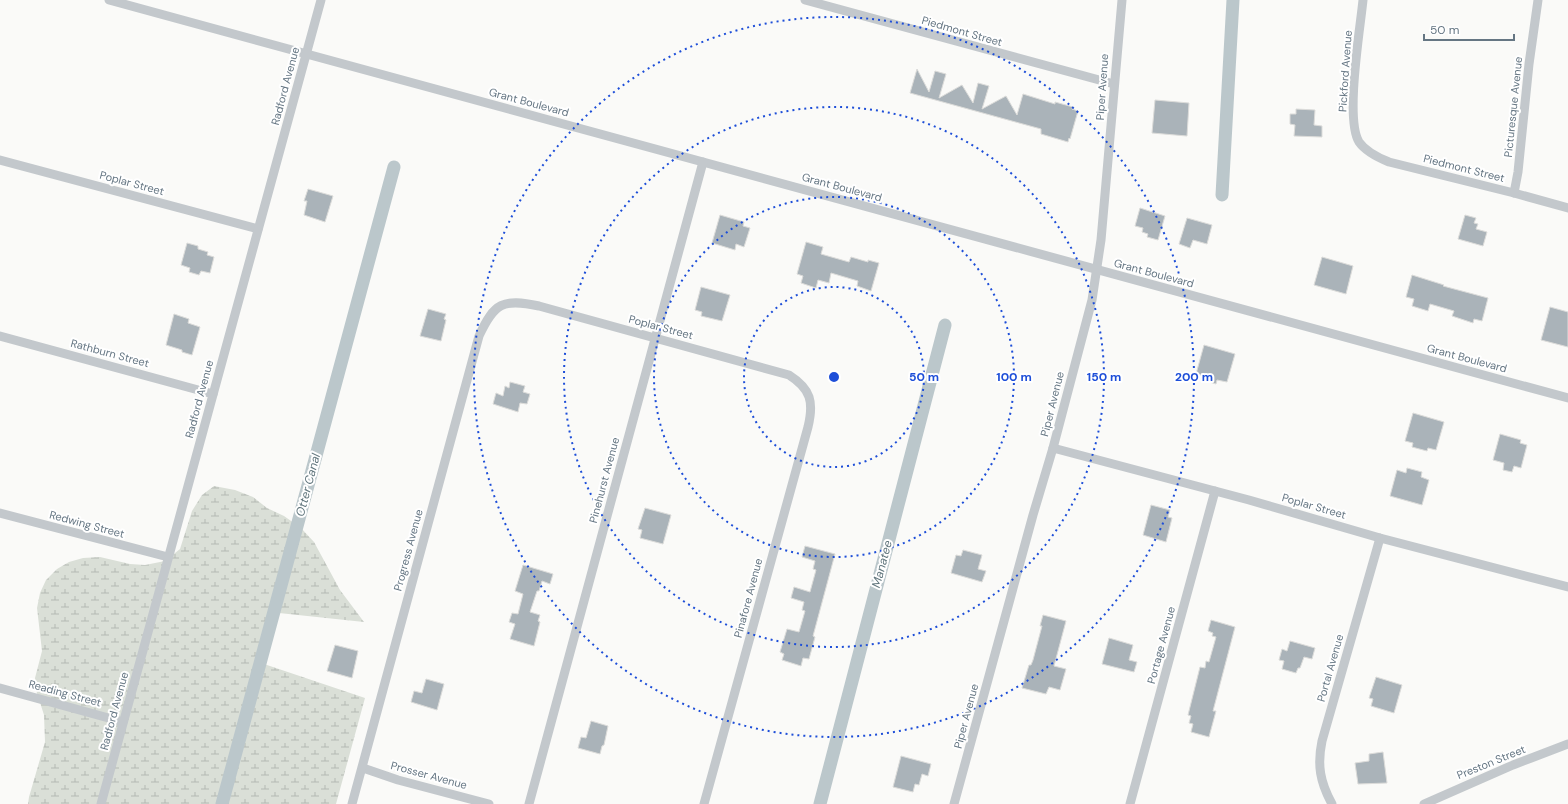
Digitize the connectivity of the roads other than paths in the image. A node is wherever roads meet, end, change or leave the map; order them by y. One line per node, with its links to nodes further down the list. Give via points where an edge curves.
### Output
1 (109, 0): 7 (street, Grant Boulevard)
2 (321, 0): 7 (street, Radford Avenue)
3 (805, 0): 8 (street, Piedmont Street)
4 (1122, 0): 8 (street, Piper Avenue)
5 (1363, 0): 9 (street, Pickford Avenue, via 1353,96 1354,129)
6 (1538, 0): 12 (street, Picturesque Avenue)
7 (306, 54): 11 (street, Grant Boulevard); 14 (street, Radford Avenue)
8 (1114, 84): 15 (street, Piper Avenue)
9 (1360, 143): 12 (street, Piedmont Street, via 1377,158)
10 (0, 160): 14 (street, Poplar Street)
11 (703, 162): 15 (street, Grant Boulevard); 18 (street, Pinehurst Avenue)
12 (1514, 193): 13 (street, Piedmont Street)
13 (1568, 208)
14 (258, 229): 19 (street, Radford Avenue)
15 (1097, 270): 21 (street, Grant Boulevard); 22 (street, Piper Avenue, via 1092,300)
16 (497, 307): 18 (street, Poplar Street, via 512,302 526,303); 31 (street, Progress Avenue, via 487,318 479,336)
17 (0, 336): 19 (street, Rathburn Street)
18 (655, 338): 20 (street, Poplar Street, via 789,375 801,382); 35 (street, Pinehurst Avenue)
19 (213, 394): 26 (street, Radford Avenue)
20 (809, 397): 36 (street, Pinafore Avenue, via 812,412)
21 (1568, 398)
22 (1053, 448): 23 (street, Poplar Street); 37 (street, Piper Avenue)
23 (1215, 491): 25 (street, Poplar Street); 38 (street, Portage Avenue)
24 (0, 513): 26 (street, Redwing Street)
25 (1380, 538): 27 (street, Poplar Street); 39 (street, Portal Avenue, via 1319,756 1320,773)
26 (168, 557): 29 (street, Radford Avenue)
27 (1568, 587)
28 (0, 688): 29 (street, Reading Street)
29 (123, 722): 32 (street, Radford Avenue)
30 (1568, 744): 40 (street, Preston Street)
31 (363, 768): 33 (street, Progress Avenue); 34 (street, Prosser Avenue)
32 (101, 804)
33 (352, 804)
34 (489, 804)
35 (528, 804)
36 (704, 804)
37 (954, 804)
38 (1130, 804)
39 (1332, 804)
40 (1424, 804)

